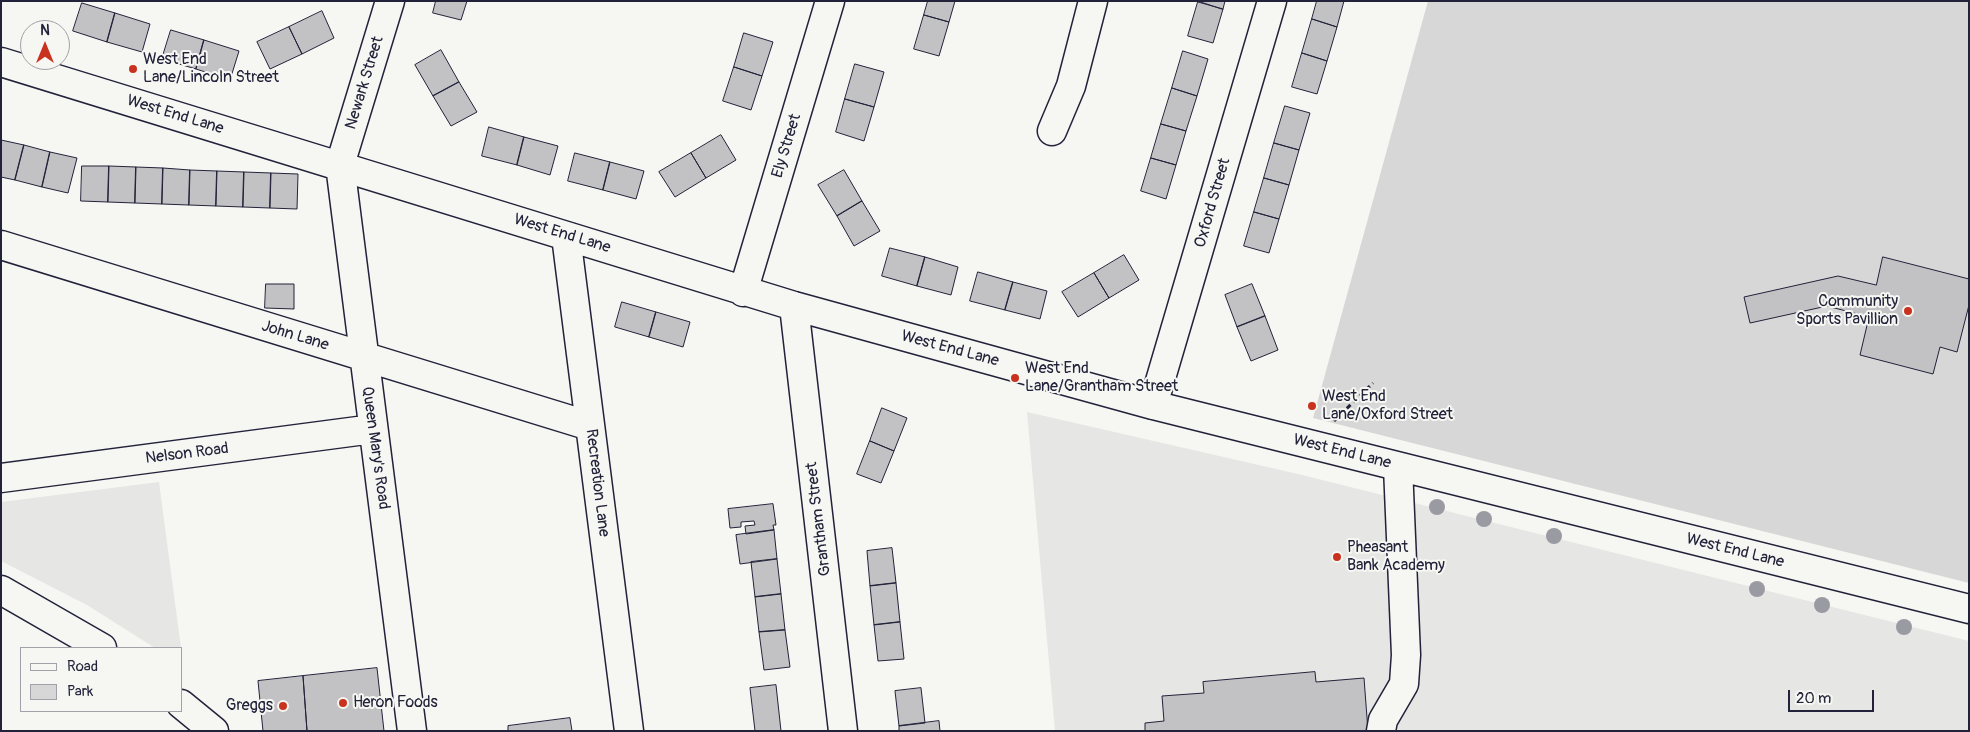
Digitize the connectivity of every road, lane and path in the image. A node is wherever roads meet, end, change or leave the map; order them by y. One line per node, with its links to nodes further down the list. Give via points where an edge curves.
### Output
1 (390, 1): 7 (street, Newark Street)
2 (830, 1): 10 (street, Ely Street)
3 (1093, 1): 6 (street, via 1071,86)
4 (1272, 1): 14 (street, Oxford Street)
5 (1, 62): 7 (street, West End Lane)
6 (1052, 131)
7 (340, 165): 8 (street, West End Lane); 12 (street, Queen Mary's Road)
8 (566, 236): 10 (street, West End Lane); 16 (street, Recreation Lane)
9 (1, 245): 12 (street, John Lane)
10 (744, 292): 11 (street, West End Lane)
11 (794, 306): 14 (street, West End Lane); 27 (street, Grantham Street)
12 (363, 356): 16 (street, John Lane); 17 (street, Queen Mary's Road)
13 (1373, 383): 15 (path)
14 (1153, 405): 18 (street, West End Lane)
15 (1332, 423)
16 (590, 426): 26 (street, Recreation Lane)
17 (373, 430): 19 (street, Nelson Road); 25 (street, Queen Mary's Road)
18 (1398, 467): 21 (street, West End Lane); 28 (street, via 1406,665 1404,684 1383,720)
19 (1, 478)
20 (1, 590): 22 (street)
21 (1969, 609)
22 (100, 647)
23 (182, 705): 24 (street)
24 (214, 731)
25 (412, 731)
26 (629, 731)
27 (844, 731)
28 (1381, 731)

